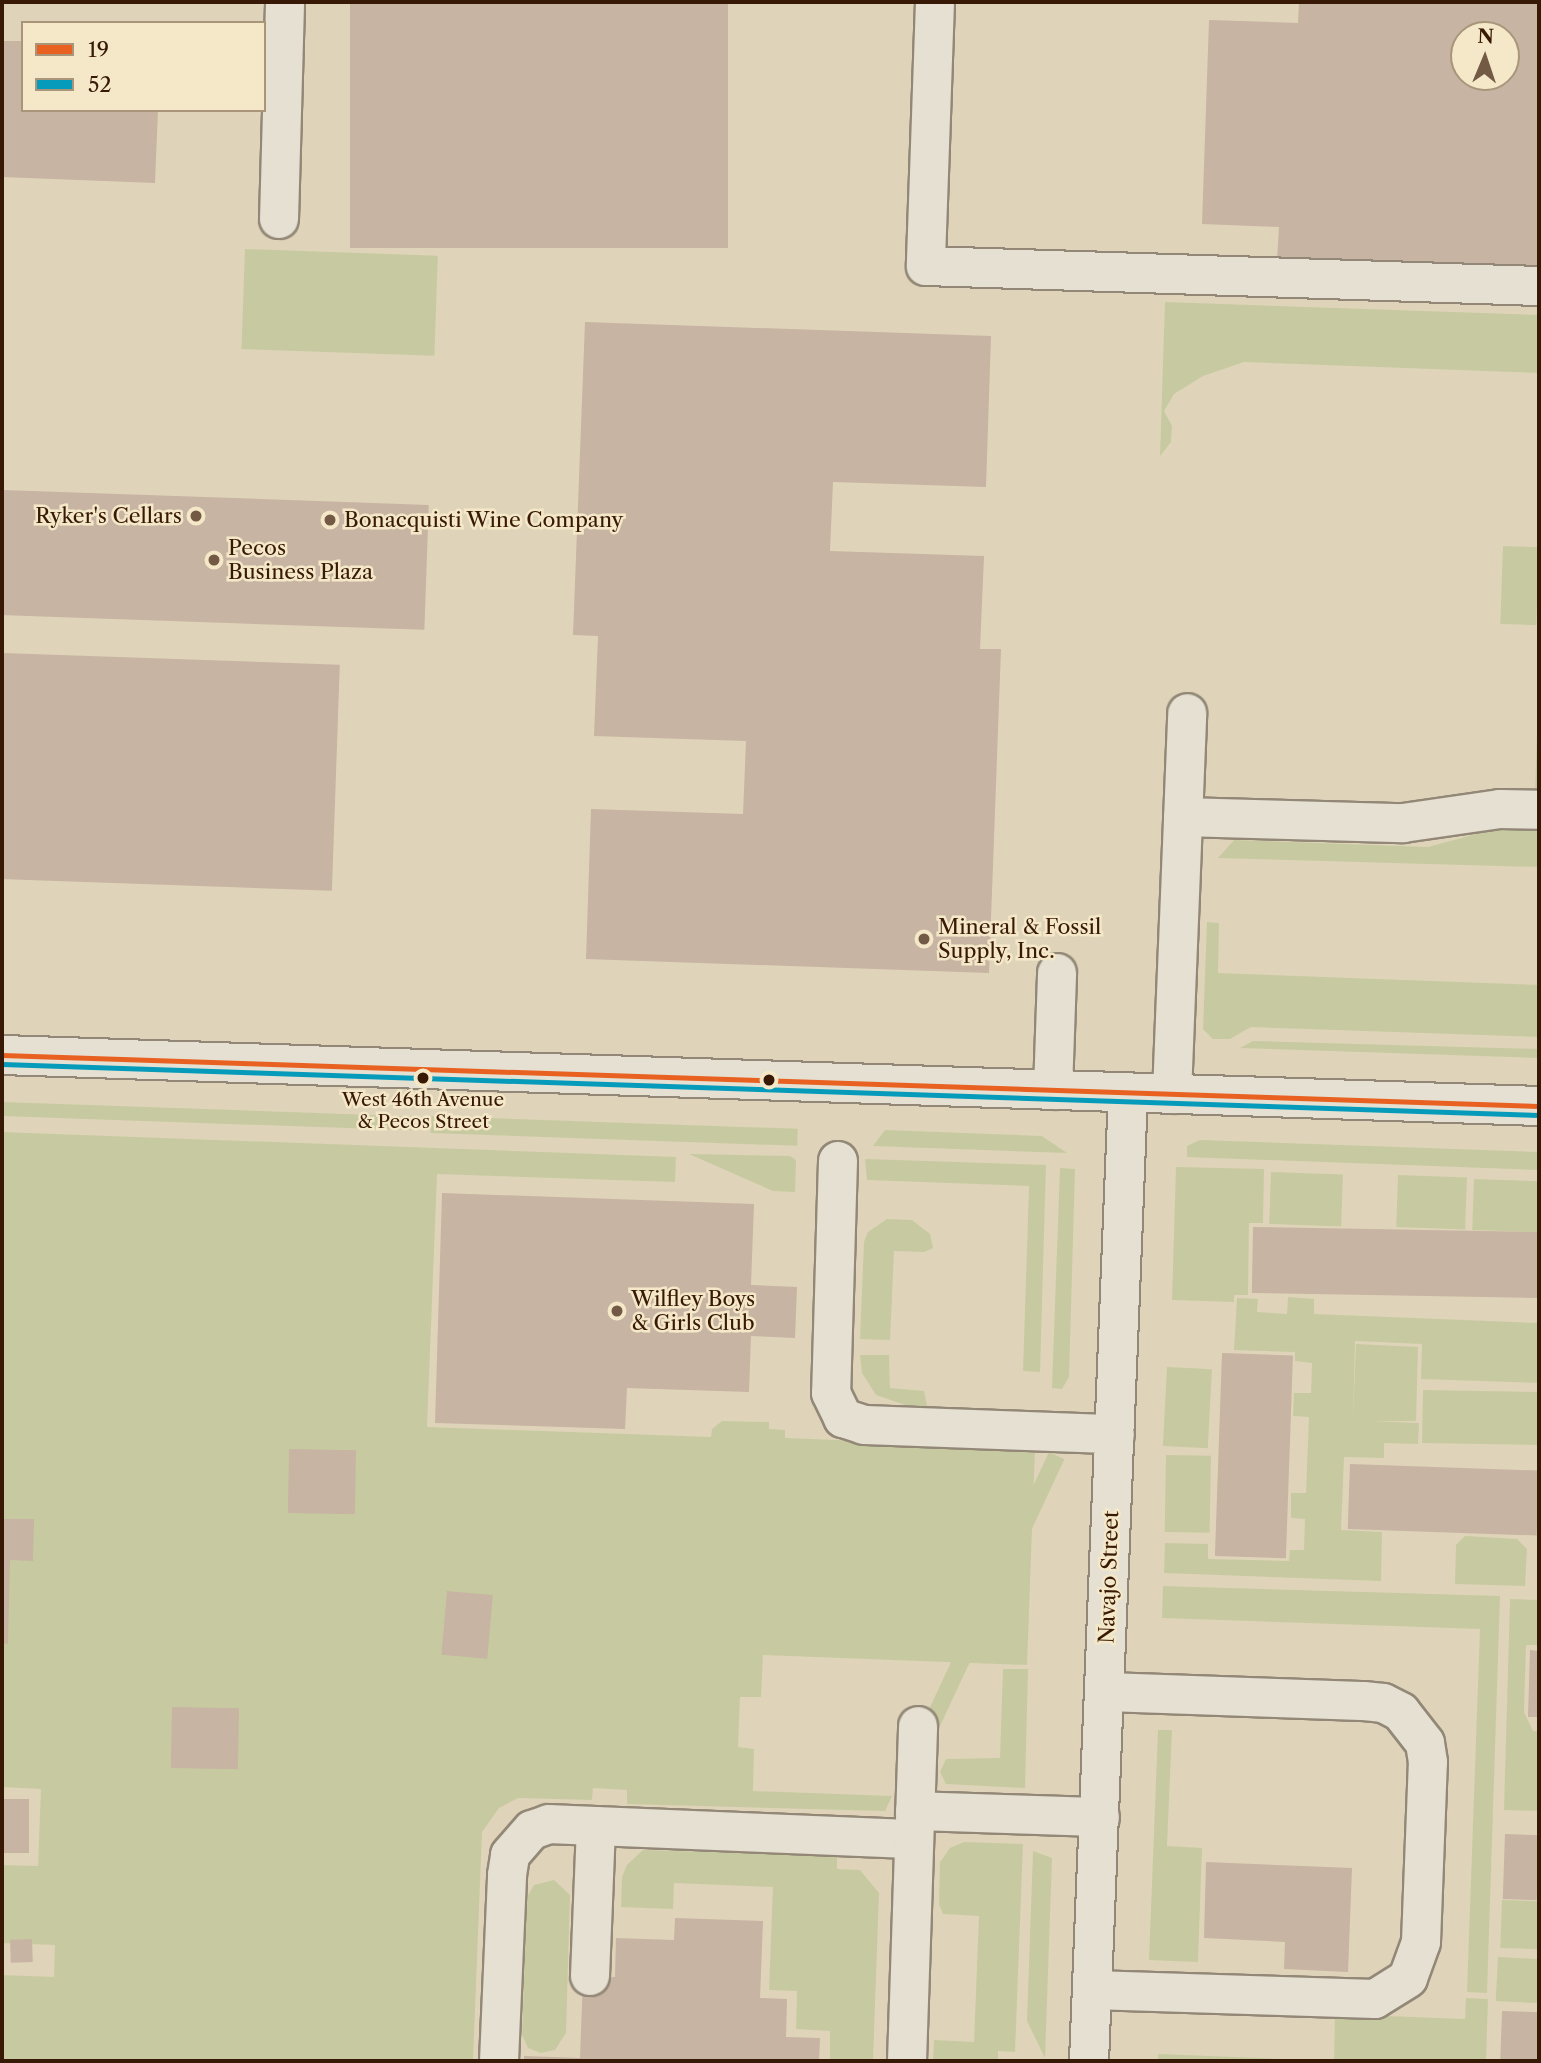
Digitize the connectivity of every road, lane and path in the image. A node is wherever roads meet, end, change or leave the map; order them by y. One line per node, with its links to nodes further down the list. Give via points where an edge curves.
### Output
1 (285, 2): 3 (street)
2 (935, 2): 4 (street, via 926,266)
3 (279, 219)
4 (1539, 286)
5 (1187, 713): 7 (street)
6 (1539, 810): 7 (street, via 1500,809 1403,823)
7 (1183, 817): 12 (street)
8 (1057, 973): 10 (street)
9 (2, 1055): 10 (street)
10 (1054, 1090): 11 (street)
11 (1128, 1093): 12 (street); 15 (street, Navajo Street)
12 (1172, 1094): 13 (street)
13 (1539, 1106)
14 (838, 1161): 15 (street, via 831,1393 843,1418 864,1425)
15 (1115, 1434): 16 (street, Navajo Street)
16 (1105, 1692): 18 (street, Navajo Street); 22 (street, via 1363,1701 1383,1703 1401,1712 1420,1734 1428,1762 1421,1942 1408,1979 1375,1999)
17 (918, 1727): 19 (street)
18 (1100, 1817): 19 (street); 22 (street, Navajo Street)
19 (915, 1825): 20 (street); 24 (street)
20 (596, 1826): 21 (street); 23 (street, via 549,1824 532,1830 510,1855)
21 (590, 1976)
22 (1092, 1990): 25 (street, Navajo Street)
23 (499, 2061)
24 (907, 2061)
25 (1089, 2061)

